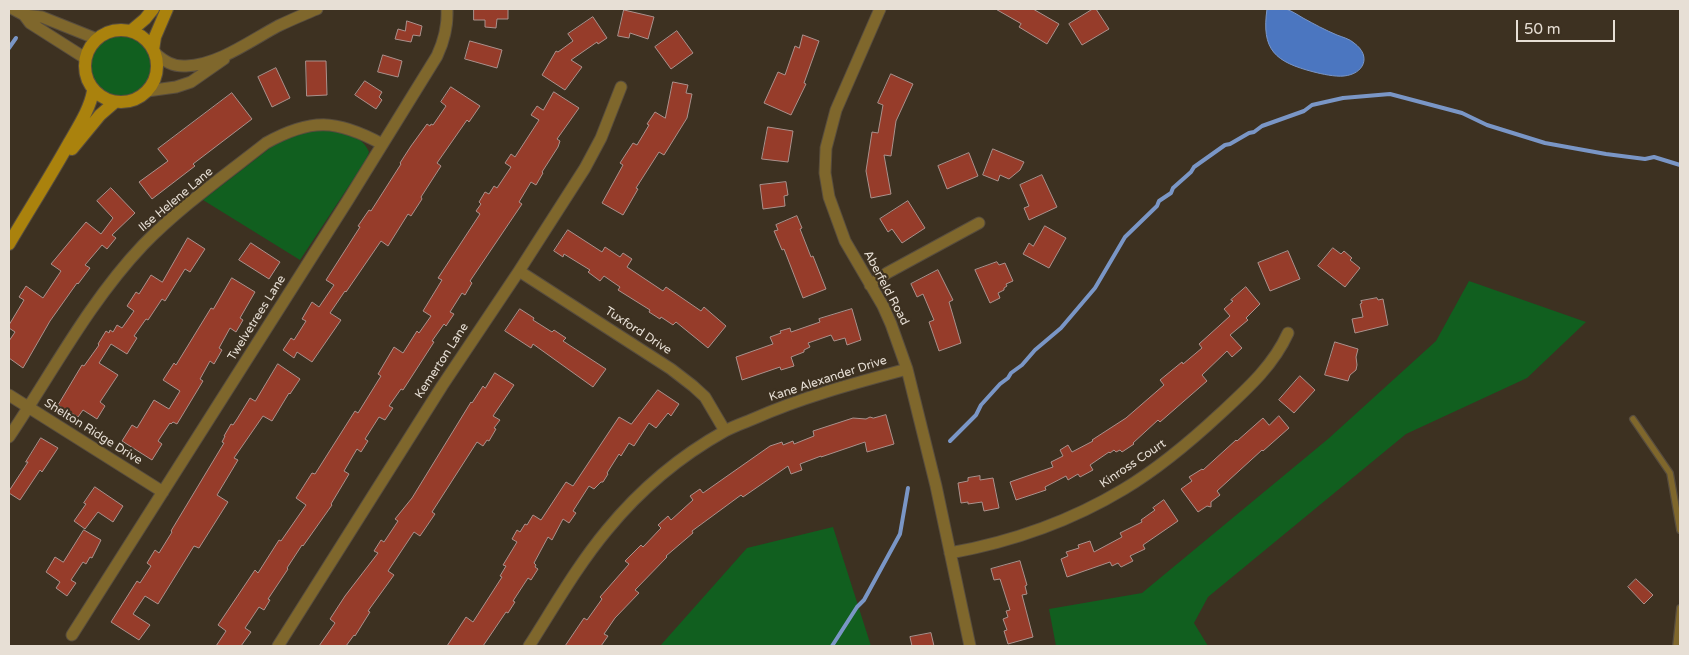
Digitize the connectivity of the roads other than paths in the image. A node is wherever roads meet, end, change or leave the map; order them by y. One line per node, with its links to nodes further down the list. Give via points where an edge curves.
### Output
1 (12, 9): 7 (street)
2 (153, 9): 8 (main road)
3 (166, 9): 11 (main road, via 154,37)
4 (318, 9): 10 (street)
5 (447, 9): 17 (street, Twelvetrees Lane, via 442,44)
6 (878, 9): 22 (street, Aberfeld Road, via 836,110 826,148 824,173 845,241)
7 (24, 15): 9 (street, via 42,17); 12 (street, via 30,23)
8 (132, 30): 9 (main road, via 115,30); 11 (main road, via 146,40)
9 (96, 39): 12 (main road)
10 (235, 50): 11 (street, via 203,64 186,66 172,65); 15 (street, via 191,82)
11 (154, 52): 15 (main road, via 157,71)
12 (85, 58): 14 (main road, via 86,76)
13 (621, 87): 21 (street, Kemerton Lane, via 585,168)
14 (93, 91): 16 (main road); 18 (main road, via 88,107)
15 (147, 91): 16 (main road, via 137,98)
16 (115, 102): 18 (main road, via 100,115)
17 (382, 144): 26 (street, Ilse Helene Lane, via 352,130 317,124 299,128 266,143 162,227 126,264 89,313); 30 (street, Twelvetrees Lane)
18 (50, 177): 20 (main road)
19 (979, 223): 22 (street)
20 (9, 244)
21 (519, 271): 28 (street, Tuxford Drive, via 671,369 705,397); 35 (street, Kemerton Lane, via 442,386)
22 (870, 285): 24 (street, Aberfeld Road, via 891,324)
23 (1288, 333): 32 (street, Kinross Court, via 1262,374 1241,395 1196,436 1125,489 1070,517 1018,537)
24 (907, 369): 28 (street, Kane Alexander Drive, via 801,399); 32 (street, Aberfeld Road)
25 (9, 395): 26 (street, Shelton Ridge Drive)
26 (29, 408): 29 (street, Ilse Helene Lane); 30 (street, Shelton Ridge Drive)
27 (1633, 419): 31 (lane, via 1670,473)
28 (725, 431): 36 (street, Kane Alexander Drive, via 688,455 632,502 580,566)
29 (9, 437)
30 (162, 492): 34 (street, Twelvetrees Lane)
31 (1680, 530)
32 (950, 553): 37 (street, Aberfeld Road)
33 (1680, 608): 38 (lane)
34 (72, 635)
35 (278, 646)
36 (529, 646)
37 (970, 646)
38 (1676, 646)

